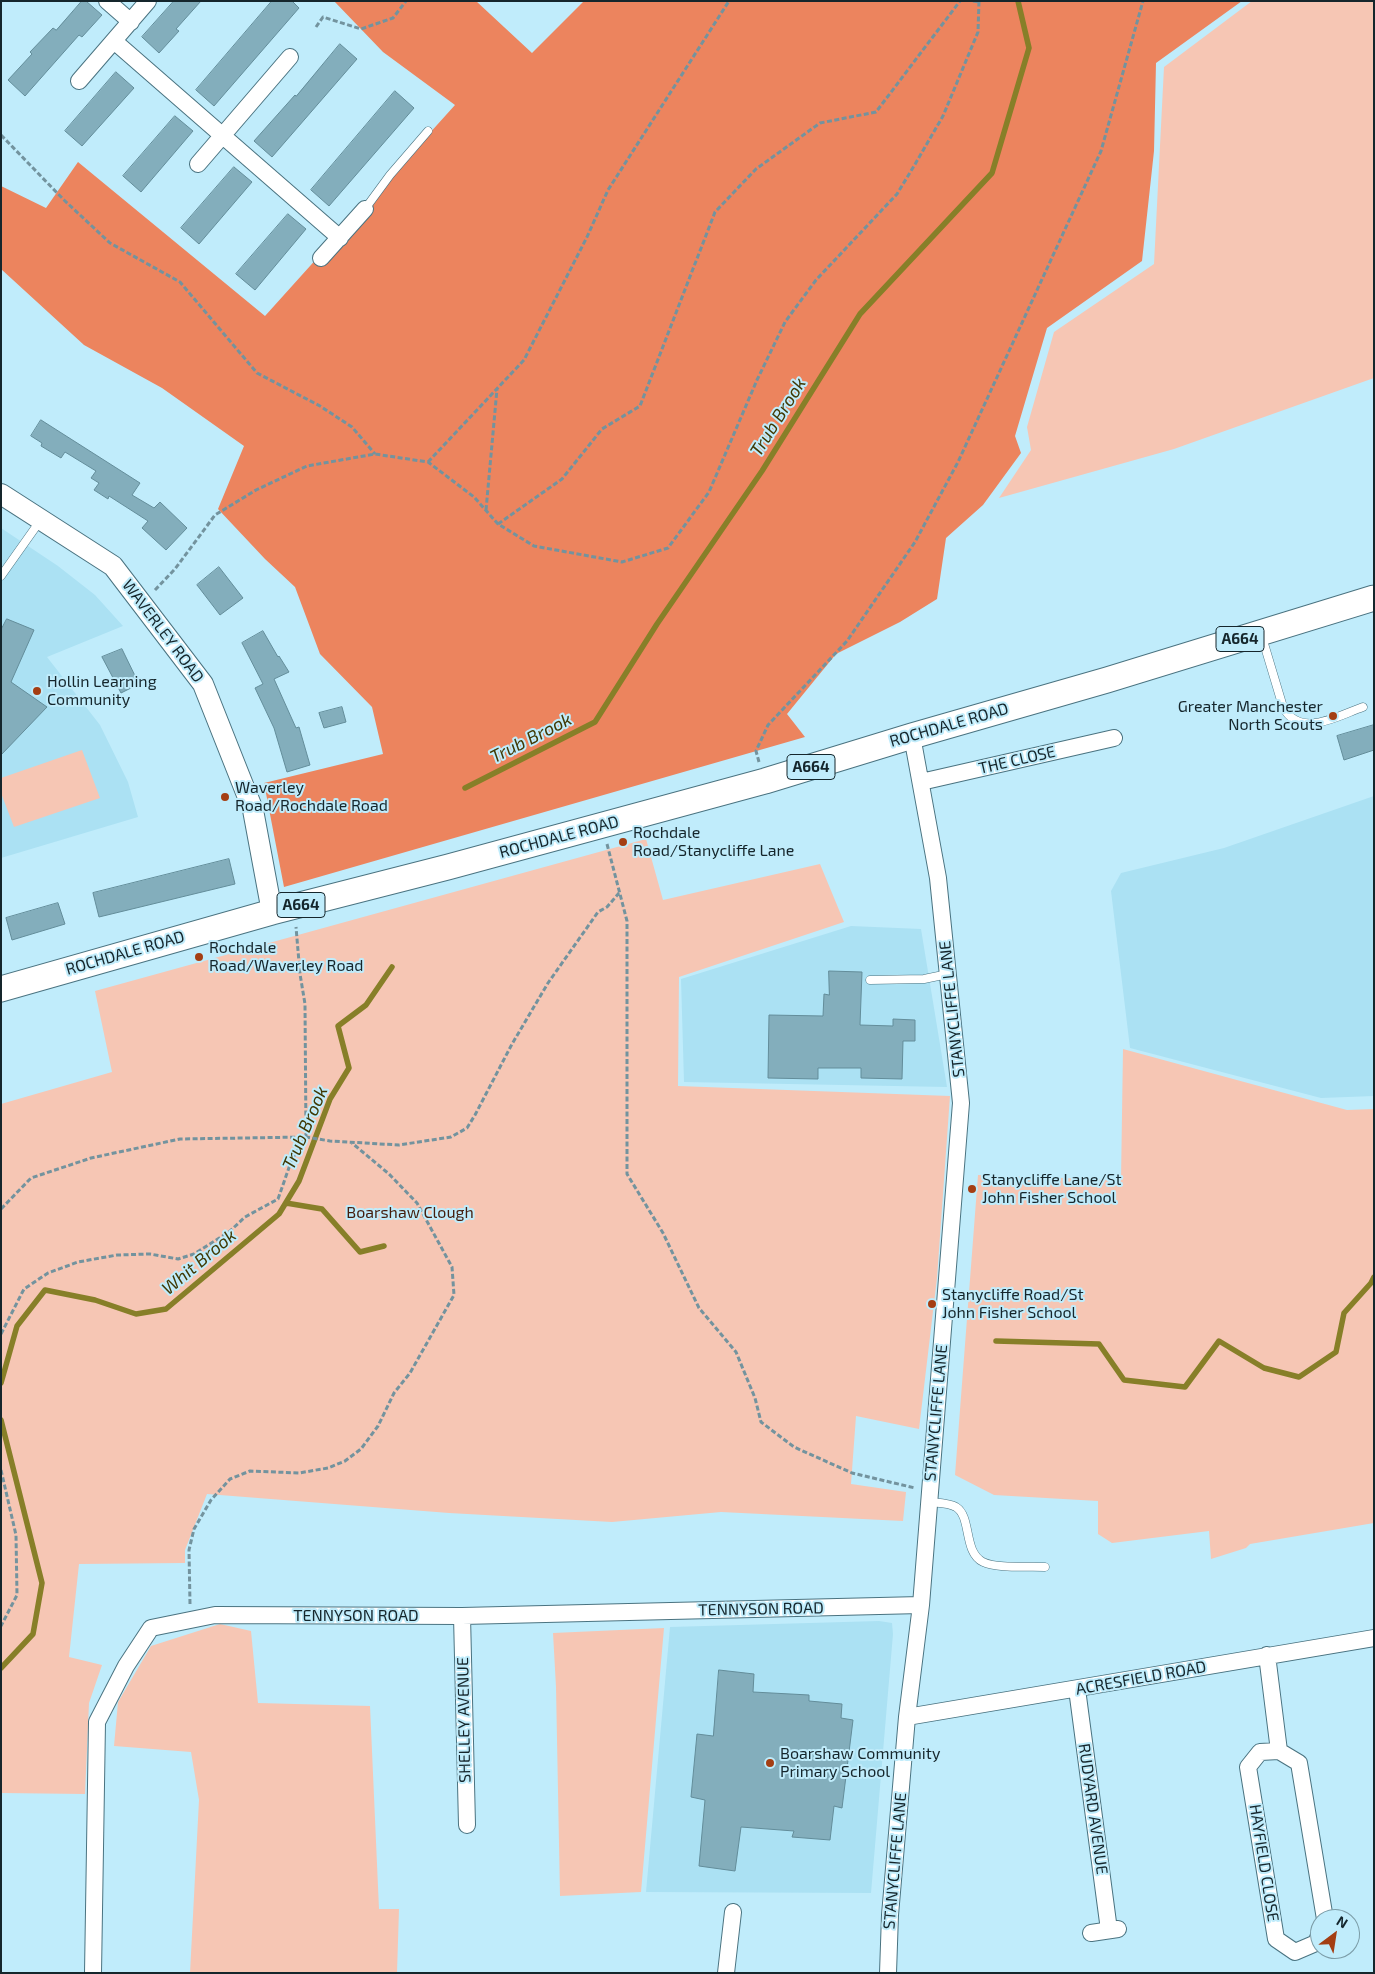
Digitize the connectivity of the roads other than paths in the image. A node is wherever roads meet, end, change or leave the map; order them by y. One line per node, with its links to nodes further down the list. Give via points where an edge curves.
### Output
1 (107, 1): 3 (street)
2 (148, 1): 3 (street)
3 (131, 22): 4 (street)
4 (114, 41): 6 (street); 8 (street)
5 (290, 57): 8 (street)
6 (79, 81)
7 (428, 131): 10 (lane)
8 (222, 137): 9 (street); 11 (street)
9 (198, 164)
10 (365, 209): 11 (street)
11 (340, 238): 12 (street)
12 (321, 258)
13 (1, 494): 14 (street, WAVERLEY ROAD)
14 (42, 520): 15 (lane); 22 (street, WAVERLEY ROAD, via 113,566 203,684 253,810)
15 (1, 576)
16 (1374, 598): 17 (main road, ROCHDALE ROAD / A664)
17 (1261, 632): 18 (lane, via 1283,707 1296,722 1306,724); 19 (main road, ROCHDALE ROAD / A664)
18 (1363, 707)
19 (912, 736): 21 (street, STANYCLIFFE LANE); 22 (main road, ROCHDALE ROAD / A664, via 765,781)
20 (1114, 738): 21 (street, THE CLOSE)
21 (921, 782): 23 (street, STANYCLIFFE LANE, via 938,878)
22 (283, 909): 25 (main road, ROCHDALE ROAD / A664)
23 (948, 974): 24 (lane, via 924,979); 26 (street, STANYCLIFFE LANE, via 961,1104)
24 (870, 980)
25 (1, 989)
26 (930, 1497): 27 (lane, via 961,1511 971,1547 982,1562); 28 (street, STANYCLIFFE LANE)
27 (1045, 1567)
28 (921, 1605): 29 (street, TENNYSON ROAD); 33 (street, STANYCLIFFE LANE)
29 (462, 1616): 35 (street, SHELLEY AVENUE); 40 (street, TENNYSON ROAD, via 215,1615 152,1628 126,1666 97,1722)
30 (1374, 1638): 31 (street, ACRESFIELD ROAD)
31 (1267, 1655): 32 (street, ACRESFIELD ROAD); 34 (street)
32 (1077, 1689): 33 (street, ACRESFIELD ROAD); 38 (street, RUDYARD AVENUE, via 1114,1929)
33 (907, 1717): 42 (street, STANYCLIFFE LANE)
34 (1279, 1751): 36 (street, via 1299,1763); 39 (street, HAYFIELD CLOSE, via 1260,1752 1248,1767 1276,1939 1295,1952)
35 (467, 1825)
36 (1323, 1909)
37 (733, 1912): 41 (street)
38 (1091, 1933)
39 (1310, 1946)
40 (93, 1973)
41 (726, 1973)
42 (888, 1973)

